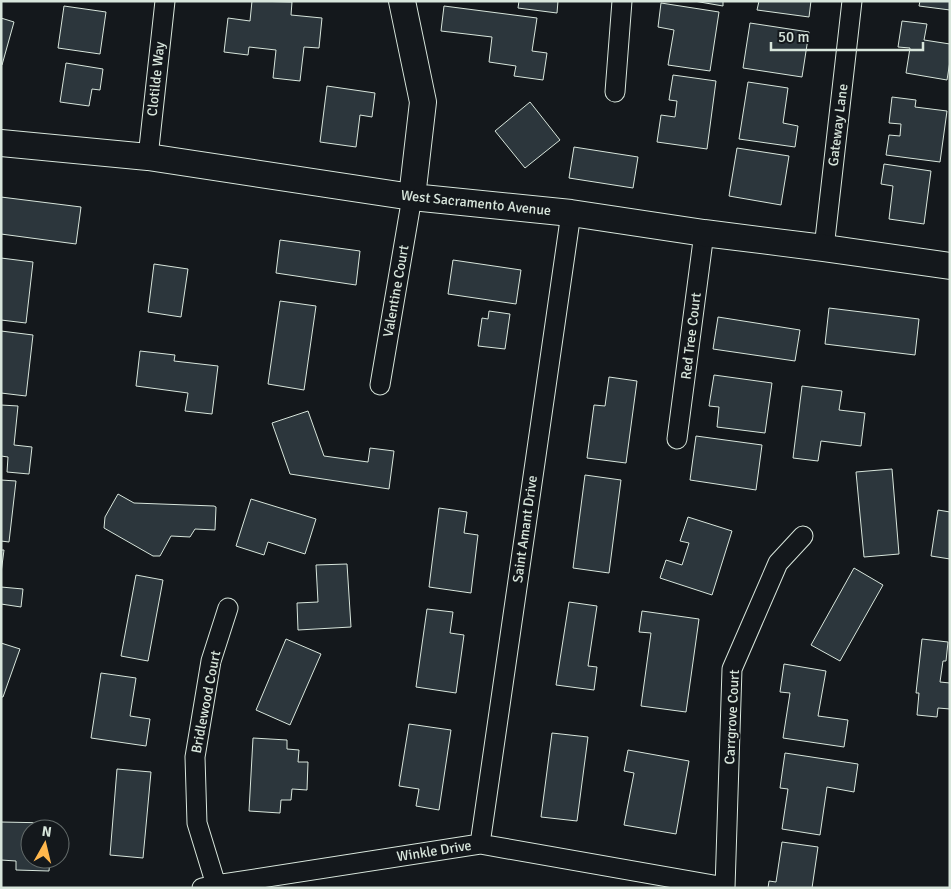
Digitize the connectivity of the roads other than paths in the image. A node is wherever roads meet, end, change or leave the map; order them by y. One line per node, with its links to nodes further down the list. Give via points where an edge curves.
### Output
1 (165, 1): 7 (street, Clotilde Way)
2 (402, 1): 8 (street, via 423,102)
3 (622, 1): 5 (street)
4 (852, 1): 11 (street, Gateway Lane)
5 (615, 92)
6 (1, 144): 7 (street, West Sacramento Avenue)
7 (148, 157): 8 (street, West Sacramento Avenue)
8 (412, 197): 9 (street, West Sacramento Avenue); 13 (street, Valentine Court)
9 (571, 213): 10 (street, West Sacramento Avenue); 17 (street, Saint Amant Drive)
10 (704, 233): 11 (street, West Sacramento Avenue); 14 (street, Red Tree Court)
11 (824, 248): 12 (street, West Sacramento Avenue)
12 (950, 266)
13 (380, 384)
14 (677, 439)
15 (803, 536): 19 (street, Carrgrove Court, via 778,564 732,669)
16 (228, 608): 18 (street, Bridlewood Court, via 211,661 195,757 197,823)
17 (480, 844): 18 (street, Winkle Drive); 19 (street, Winkle Drive)
18 (209, 886)
19 (725, 887)

